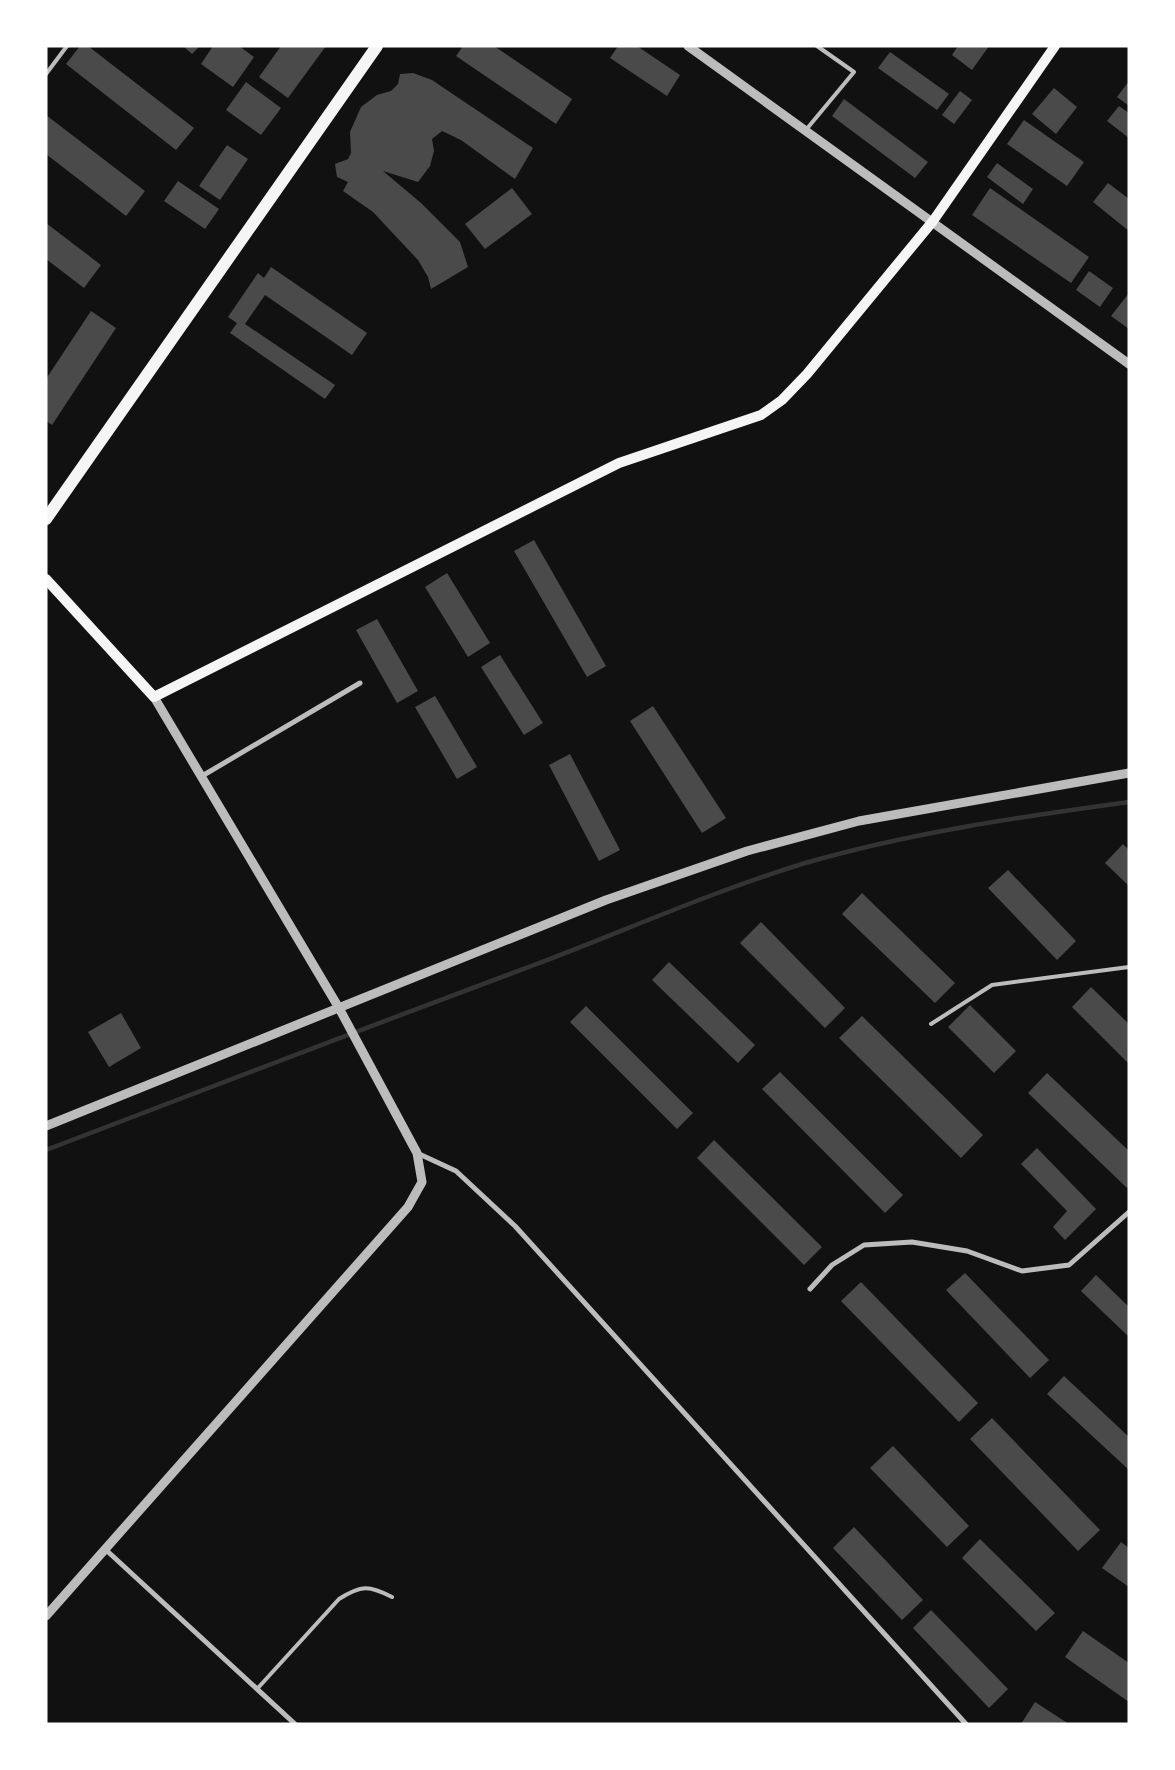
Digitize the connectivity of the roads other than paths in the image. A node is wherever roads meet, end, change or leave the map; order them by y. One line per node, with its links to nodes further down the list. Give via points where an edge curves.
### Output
1 (68, 46): 6 (lane)
2 (377, 46): 10 (main road)
3 (688, 46): 7 (street)
4 (817, 46): 7 (lane, via 854,72)
5 (1054, 46): 8 (main road)
6 (46, 74)
7 (806, 130): 8 (street)
8 (933, 221): 9 (street); 13 (main road, via 807,374 782,400 761,415 619,462)
9 (1129, 364)
10 (46, 520)
11 (46, 580): 13 (main road)
12 (360, 683): 15 (street)
13 (154, 697): 15 (street)
14 (1129, 773): 17 (street, via 859,821 747,851 606,900)
15 (202, 776): 17 (street)
16 (1129, 967): 18 (lane, via 992,985)
17 (339, 1008): 19 (street); 20 (street)
18 (930, 1024)
19 (46, 1126)
20 (417, 1153): 23 (street, via 422,1182 408,1207); 28 (street, via 456,1171 515,1226)
21 (1129, 1212): 22 (street, via 1069,1265 1022,1271 967,1250 912,1242 864,1245 832,1265)
22 (810, 1289)
23 (105, 1549): 25 (street); 26 (street)
24 (392, 1597): 26 (lane, via 374,1588 356,1589 339,1599)
25 (46, 1616)
26 (257, 1689): 27 (street)
27 (295, 1724)
28 (966, 1724)

